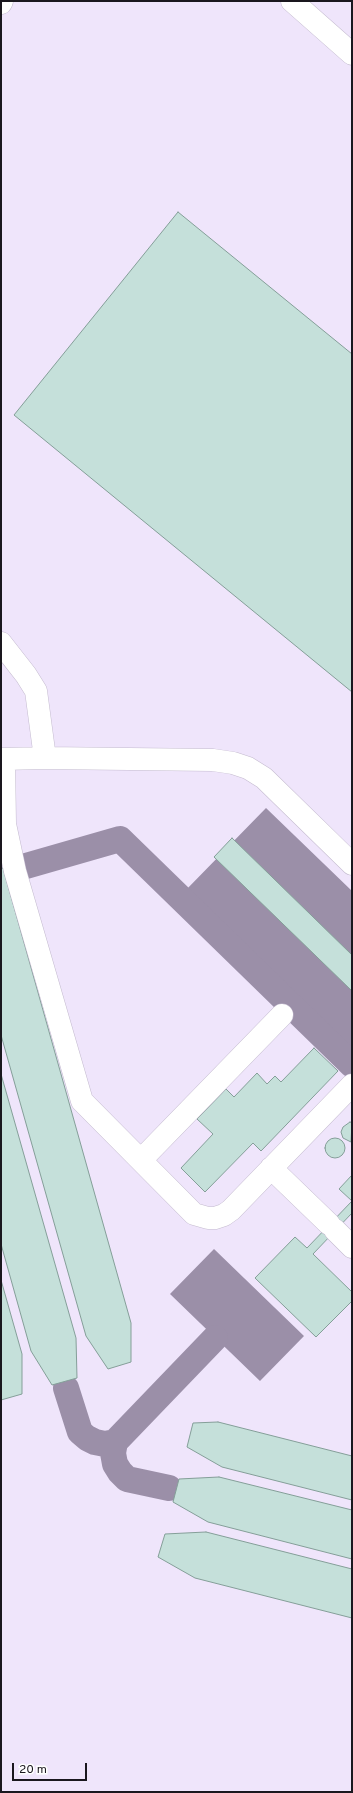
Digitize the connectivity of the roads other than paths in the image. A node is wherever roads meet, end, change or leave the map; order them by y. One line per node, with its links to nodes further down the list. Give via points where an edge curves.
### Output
1 (292, 1): 2 (lane)
2 (352, 54)
3 (1, 643): 4 (lane, via 36,691)
4 (45, 758): 5 (lane); 6 (lane, via 213,760 248,768 264,778)
5 (3, 759): 9 (lane, via 5,824 15,871 82,1101)
6 (352, 864)
7 (282, 1014): 9 (lane)
8 (352, 1085): 10 (lane)
9 (141, 1160): 10 (lane, via 194,1214 208,1218 224,1215 231,1210)
10 (271, 1168): 11 (lane)
11 (352, 1247)

